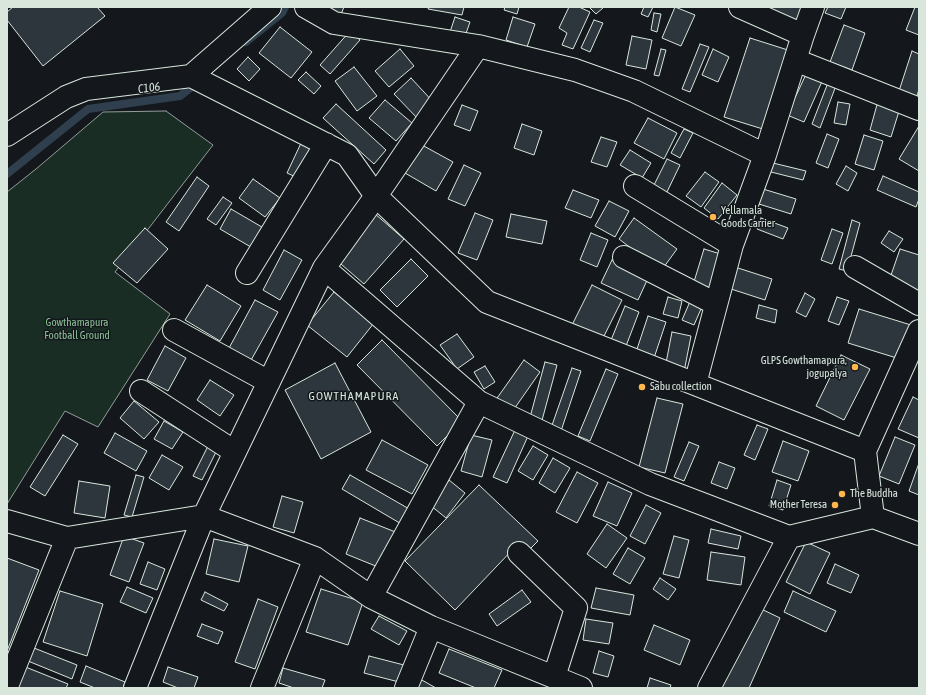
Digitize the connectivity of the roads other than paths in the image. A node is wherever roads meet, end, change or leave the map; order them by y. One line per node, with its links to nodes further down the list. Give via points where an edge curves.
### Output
1 (270, 7): 8 (street)
2 (306, 7): 6 (street, via 334,23)
3 (740, 7): 5 (street)
4 (813, 7): 5 (street)
5 (803, 35): 7 (street)
6 (478, 46): 12 (street, via 575,70 634,91); 14 (street)
7 (795, 60): 9 (street); 12 (street)
8 (191, 76): 10 (street, via 86,89 66,97); 11 (street)
9 (919, 109)
10 (7, 135)
11 (326, 144): 14 (street, via 347,155); 19 (street)
12 (765, 154): 15 (street)
13 (634, 186): 15 (street)
14 (376, 196): 18 (street); 25 (street, via 487,302)
15 (732, 245): 20 (street)
16 (624, 258): 20 (street)
17 (855, 267): 21 (street)
18 (324, 268): 24 (street); 27 (street)
19 (247, 273)
20 (716, 304): 25 (street)
21 (919, 304)
22 (174, 330): 24 (street)
23 (919, 331): 28 (street)
24 (269, 382): 29 (street)
25 (695, 384): 28 (street)
26 (142, 391): 29 (street)
27 (479, 402): 34 (street, via 650,484); 38 (street)
28 (865, 451): 31 (street)
29 (235, 452): 30 (street)
30 (204, 516): 35 (street); 37 (street); 42 (street)
31 (873, 517): 33 (street); 34 (street)
32 (7, 521): 35 (street)
33 (919, 534)
34 (789, 537): 46 (street)
35 (67, 538): 41 (street)
36 (519, 553): 40 (street, via 576,608)
37 (315, 558): 38 (street); 43 (street)
38 (371, 597): 39 (street)
39 (431, 627): 40 (street); 44 (street)
40 (554, 677): 45 (street)
41 (7, 686)
42 (135, 688)
43 (262, 688)
44 (406, 688)
45 (581, 688)
46 (709, 688)

